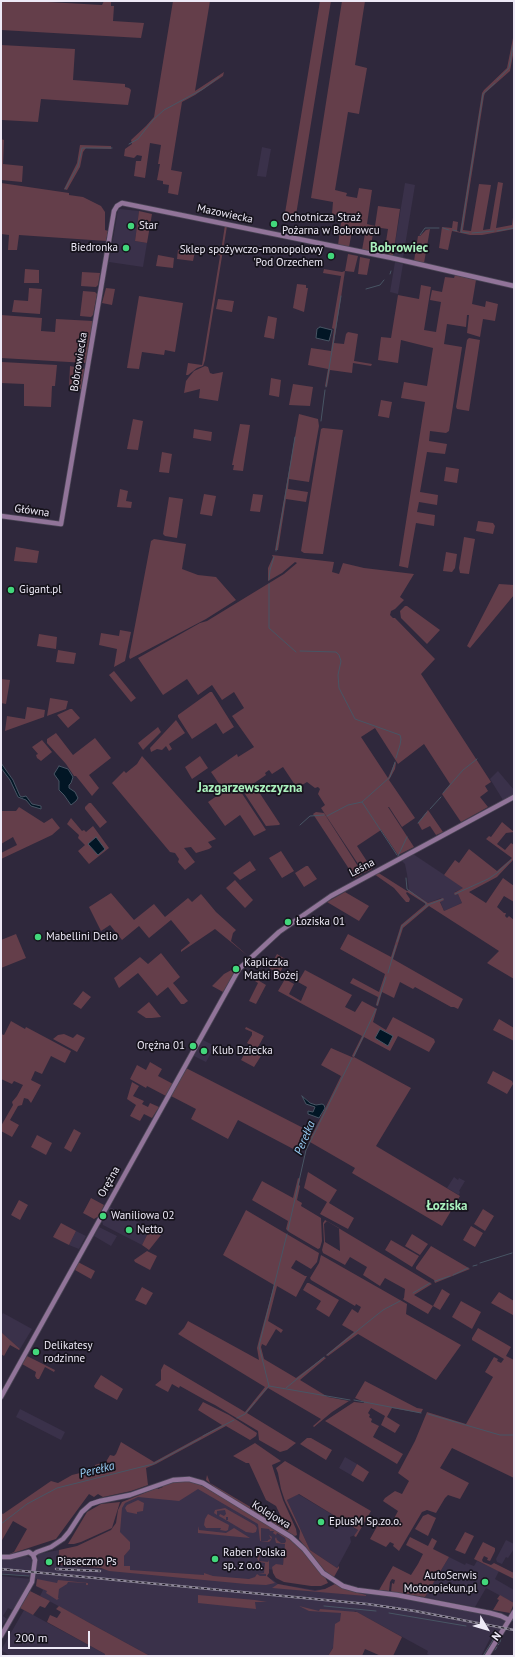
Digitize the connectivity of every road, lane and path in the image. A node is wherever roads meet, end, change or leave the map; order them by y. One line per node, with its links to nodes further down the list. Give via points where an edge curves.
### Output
1 (119, 204): 2 (street, Mazowiecka, via 124,202); 4 (street, Bobrowiecka, via 114,211)
2 (514, 286)
3 (1, 516): 4 (street, Główna)
4 (62, 524)
5 (514, 797): 6 (street, Leśna, via 327,898 279,932 240,968)
6 (234, 977): 7 (street, Orężna)
7 (1, 1397)
8 (33, 1555): 9 (street, via 26,1552); 11 (street, Kolejowa, via 63,1539 82,1512 91,1504 130,1495 173,1480 189,1479 203,1483 291,1537 326,1575 343,1586 477,1610); 12 (street, via 35,1564 32,1582)
9 (1, 1557)
10 (514, 1612): 11 (street)
11 (509, 1620): 13 (street)
12 (1, 1636)
13 (488, 1654)

